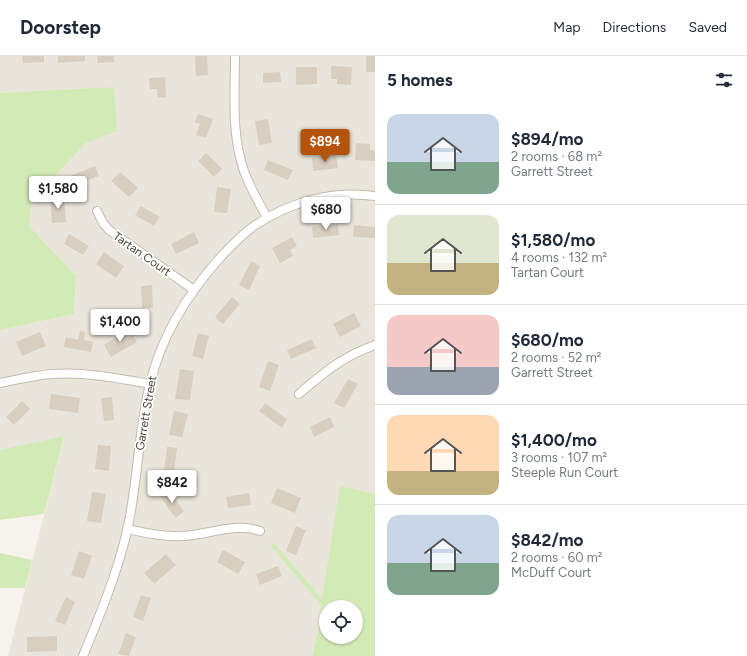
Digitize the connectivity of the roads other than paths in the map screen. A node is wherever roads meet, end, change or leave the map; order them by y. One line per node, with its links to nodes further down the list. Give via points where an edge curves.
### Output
1 (235, 56): 4 (street, via 234,118 239,156)
2 (375, 196): 4 (street, Garrett Street, via 318,198)
3 (97, 211): 5 (street, Tartan Court, via 109,230)
4 (267, 218): 5 (street, Garrett Street, via 244,234)
5 (194, 290): 8 (street, Garrett Street, via 171,327)
6 (375, 345): 9 (street, via 332,366)
7 (0, 383): 8 (street, via 33,376 77,373)
8 (150, 384): 10 (street, Garrett Street)
9 (299, 394)
10 (127, 529): 11 (street, via 180,536 244,527); 12 (street, Garrett Street, via 114,580)
11 (260, 532)
12 (83, 656)

